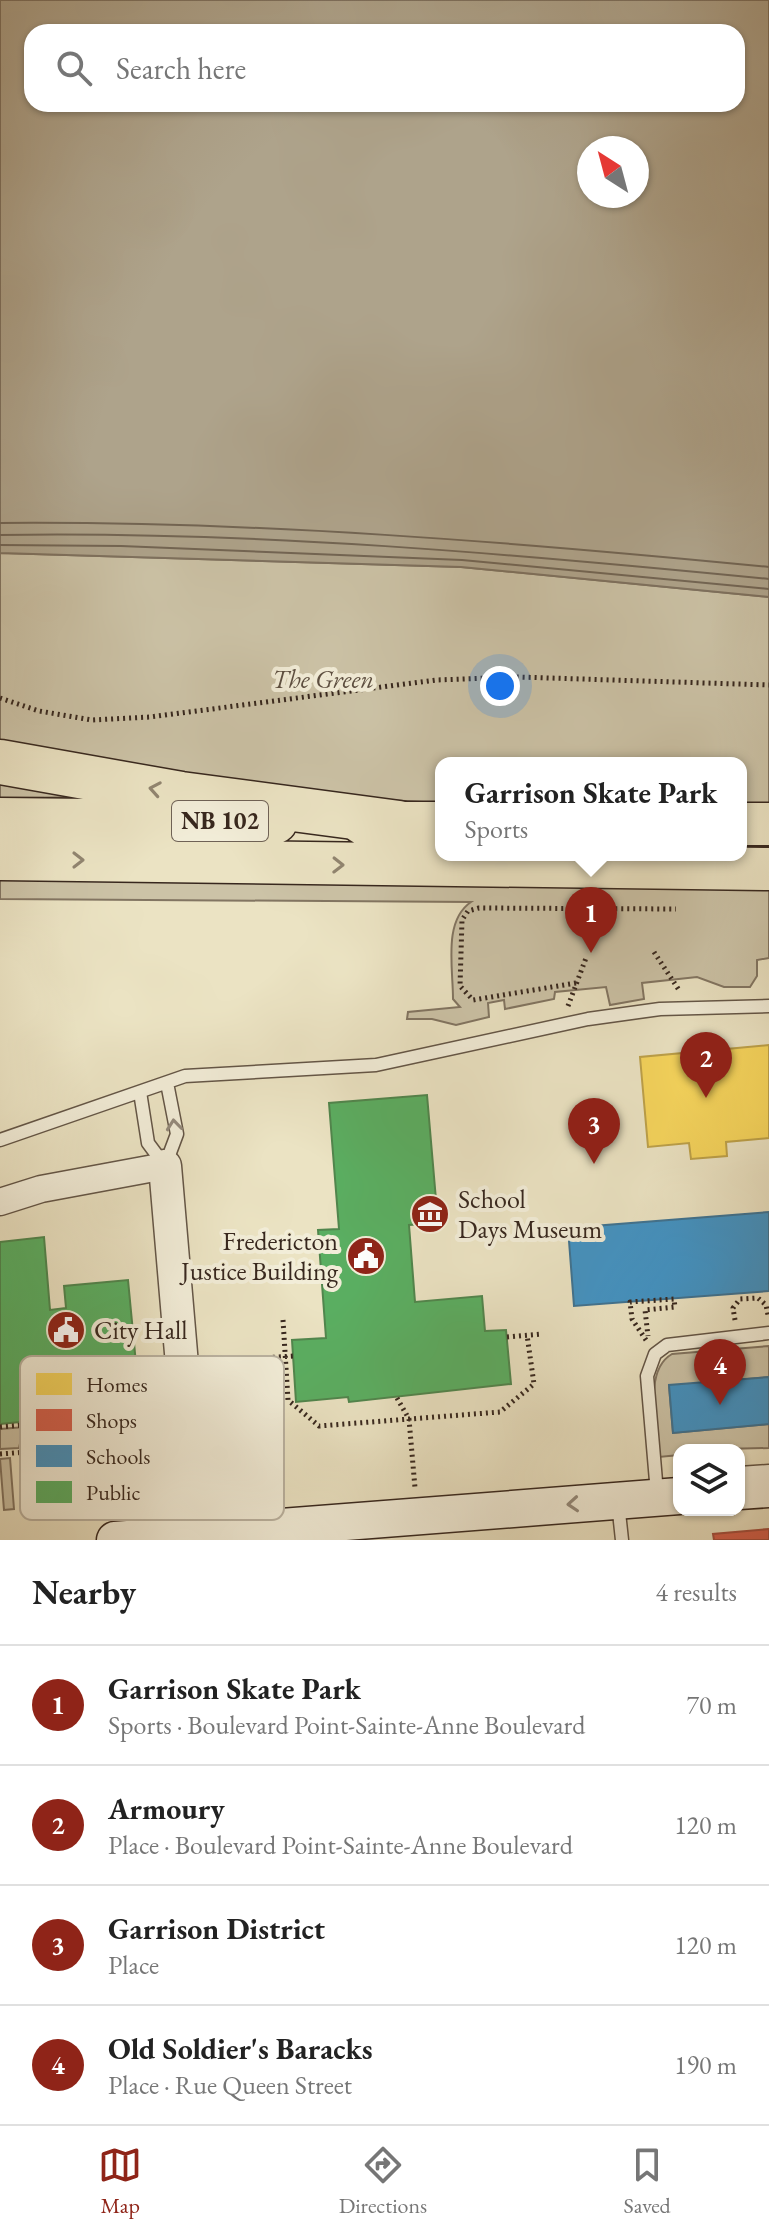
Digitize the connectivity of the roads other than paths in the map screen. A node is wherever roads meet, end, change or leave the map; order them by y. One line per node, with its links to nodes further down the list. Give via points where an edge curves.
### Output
1 (0, 762): 3 (highway, one-way to 1, via 181,794)
2 (0, 819): 3 (main road, NB 102)
3 (420, 823)
4 (747, 824): 5 (main road)
5 (769, 824)
6 (0, 859): 7 (main road, NB 102, one-way to 7)
7 (769, 869)
8 (769, 1006): 9 (lane, via 646,1011 376,1065 185,1076)
9 (167, 1083): 10 (lane); 12 (lane, one-way to 9, via 177,1134)
10 (140, 1092): 11 (lane); 12 (lane, via 148,1143)
11 (0, 1140)
12 (165, 1166): 13 (street); 15 (street)
13 (0, 1202)
14 (769, 1333): 20 (lane, via 667,1345 655,1354 647,1376)
15 (181, 1356)
16 (769, 1471): 17 (lane)
17 (745, 1473)
18 (769, 1489): 19 (main road)
19 (745, 1491)
20 (672, 1494): 21 (main road)
21 (618, 1501): 22 (main road, one-way to 22); 24 (lane)
22 (197, 1537): 23 (main road)
23 (115, 1540)
24 (622, 1540)

